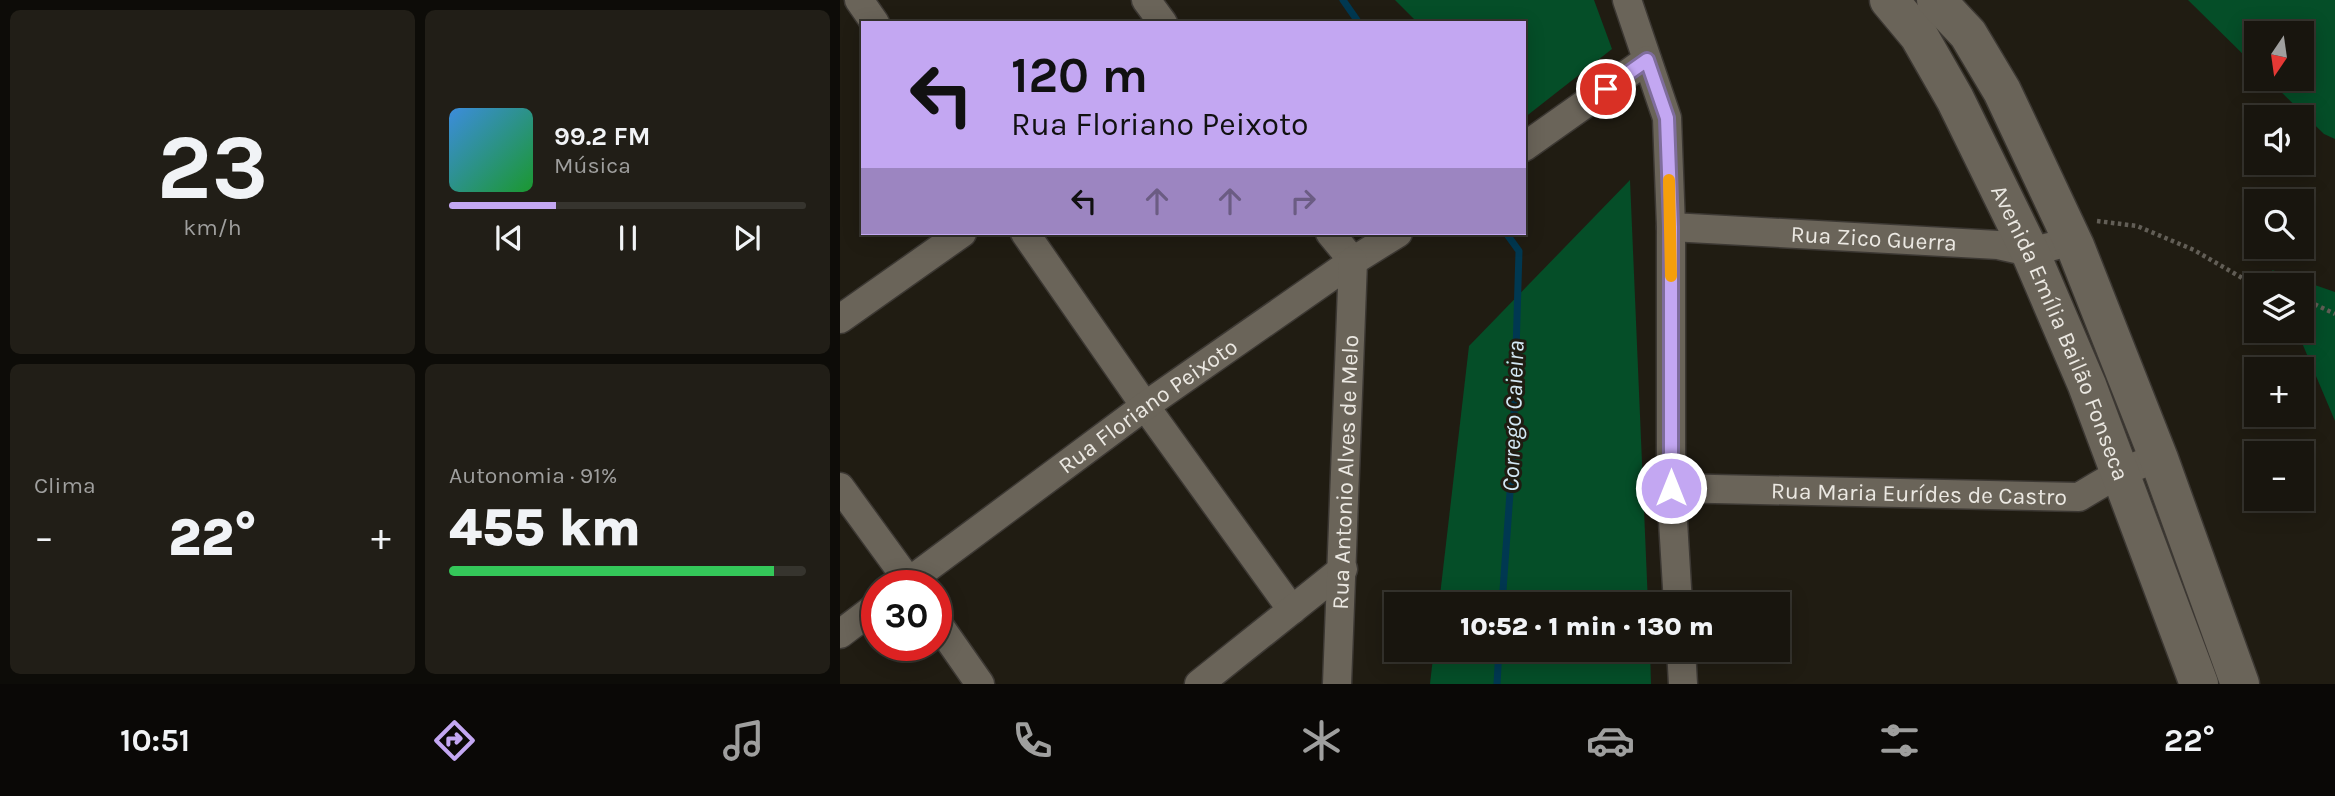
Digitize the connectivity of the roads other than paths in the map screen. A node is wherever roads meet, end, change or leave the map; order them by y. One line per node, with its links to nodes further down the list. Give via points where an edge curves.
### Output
1 (859, 0): 6 (street)
2 (1146, 0): 7 (street)
3 (1627, 0): 8 (street)
4 (1889, 0): 16 (street, Avenida Emília Bailão Fonseca, via 1919,36 1955,99)
5 (1936, 0): 11 (street, Avenida Emília Bailão Fonseca, via 1968,34 2002,91)
6 (874, 21)
7 (1162, 21)
8 (1647, 60): 9 (street); 10 (street, via 1667,118)
9 (1526, 146)
10 (1671, 227): 16 (street, Rua Zico Guerra, via 1998,245); 23 (street)
11 (2067, 229): 16 (street, Rua Zico Guerra); 20 (street, Avenida Emília Bailão Fonseca)
12 (959, 235): 18 (street)
13 (1026, 235): 19 (street)
14 (1332, 235): 17 (street)
15 (1395, 235): 17 (street, Rua Floriano Peixoto)
16 (2030, 252): 21 (street, Avenida Emília Bailão Fonseca)
17 (1353, 261): 19 (street, Rua Floriano Peixoto); 24 (street, Rua Antonio Alves de Melo)
18 (840, 319)
19 (1146, 406): 26 (street, Rua Floriano Peixoto); 28 (street)
20 (2159, 459): 21 (street, Rua Maria Eurídes de Castro); 38 (street, Avenida Emília Bailão Fonseca)
21 (2119, 474): 23 (street, Rua Maria Eurídes de Castro, via 2080,496); 37 (street, Avenida Emília Bailão Fonseca)
22 (840, 487): 25 (street)
23 (1671, 488): 27 (street)
24 (1343, 569): 28 (street); 35 (street, Rua Antonio Alves de Melo)
25 (898, 570)
26 (928, 570)
27 (1677, 592)
28 (1292, 610): 34 (street)
29 (861, 618): 30 (street)
30 (840, 634)
31 (952, 644): 33 (street)
32 (1682, 662): 36 (street)
33 (980, 684)
34 (1199, 684)
35 (1337, 684)
36 (1683, 684)
37 (2199, 684)
38 (2240, 684)

